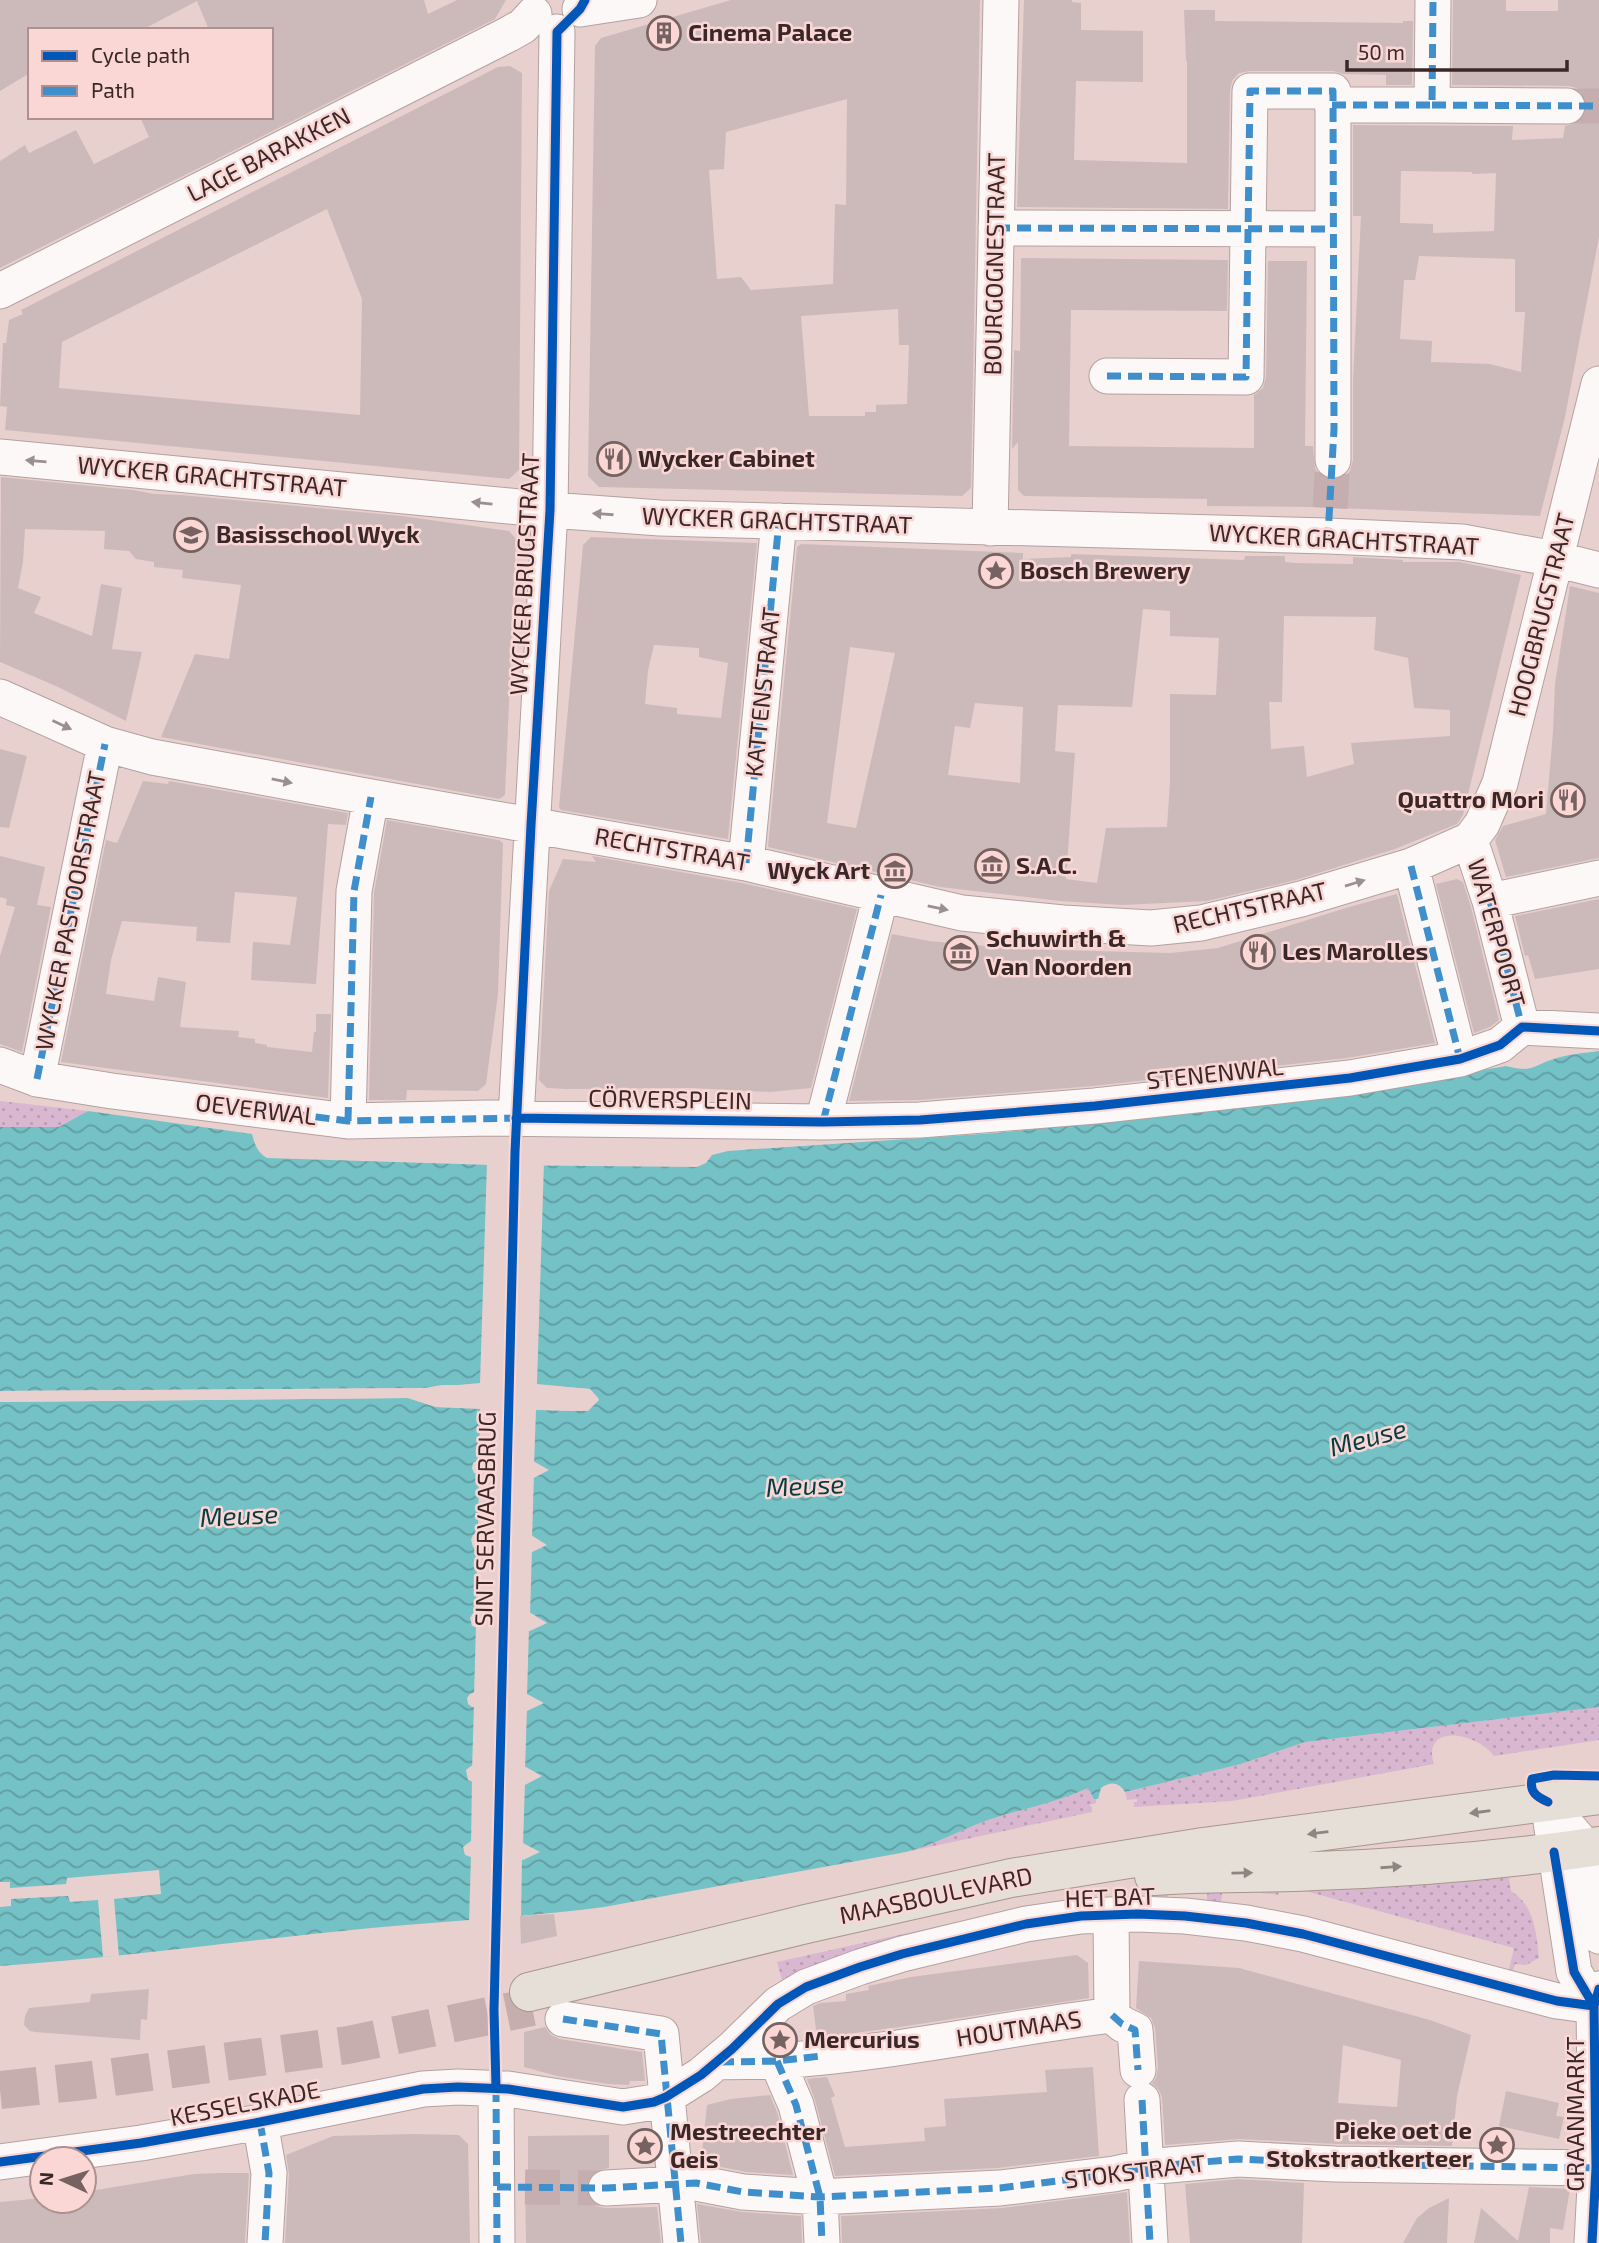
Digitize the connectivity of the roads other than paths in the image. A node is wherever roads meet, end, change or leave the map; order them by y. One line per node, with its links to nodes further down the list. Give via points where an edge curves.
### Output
1 (639, 0): 4 (street, LAGE BARAKKEN)
2 (1001, 0): 8 (street, BOURGOGNESTRAAT)
3 (1433, 0): 5 (street)
4 (557, 11): 11 (street, LAGE BARAKKEN); 16 (street, WYCKER BRUGSTRAAT)
5 (1432, 105): 6 (street); 7 (street)
6 (1332, 106): 9 (street, via 1333,91 1250,91); 10 (street)
7 (1567, 106)
8 (996, 228): 9 (street); 18 (street, BOURGOGNESTRAAT)
9 (1248, 229): 10 (street); 12 (street, via 1245,377)
10 (1332, 229): 14 (street)
11 (0, 291)
12 (1107, 376)
13 (1599, 384): 19 (street, HOOGBRUGSTRAAT)
14 (1334, 444)
15 (0, 457): 16 (street, WYCKER GRACHTSTRAAT, one-way to 15)
16 (550, 510): 17 (street, WYCKER GRACHTSTRAAT, one-way to 16); 24 (street, WYCKER BRUGSTRAAT)
17 (779, 521): 18 (street, WYCKER GRACHTSTRAAT); 26 (street, KATTENSTRAAT)
18 (990, 528): 19 (street, WYCKER GRACHTSTRAAT, via 1329,522)
19 (1555, 559): 20 (street, WYCKER GRACHTSTRAAT); 25 (street, HOOGBRUGSTRAAT, via 1500,783)
20 (1599, 570)
21 (0, 697): 22 (street, RECHTSTRAAT, one-way to 22)
22 (105, 744): 23 (street, RECHTSTRAAT, one-way to 23, via 152,757); 35 (street, WYCKER PASTOORSTRAAT)
23 (371, 797): 24 (street, RECHTSTRAAT); 37 (street, via 354,891)
24 (531, 825): 26 (street, RECHTSTRAAT); 36 (street, WYCKER BRUGSTRAAT)
25 (1470, 841): 27 (street, RECHTSTRAAT); 30 (street, WATERPOORT)
26 (746, 863): 29 (street, RECHTSTRAAT)
27 (1411, 866): 29 (street, RECHTSTRAAT, one-way to 27, via 987,916 1151,928 1201,923 1262,909); 33 (street)
28 (1599, 878): 30 (street)
29 (881, 895): 38 (street)
30 (1490, 901): 31 (street, WATERPOORT)
31 (1522, 1027): 32 (street); 33 (street, STENENWAL, via 1500,1045)
32 (1599, 1031)
33 (1460, 1059): 38 (street, STENENWAL, via 1350,1079 1108,1105 920,1120)
34 (0, 1065): 35 (street, OEVERWAL)
35 (37, 1079): 37 (street, OEVERWAL)
36 (516, 1118): 37 (street, OEVERWAL); 38 (street, CÖRVERSPLEIN)
37 (348, 1121)
38 (823, 1122)
39 (1599, 1795): 40 (main road, MAASBOULEVARD)
40 (1548, 1802): 41 (street); 47 (main road, MAASBOULEVARD, one-way to 47, via 1203,1847 1011,1878 819,1921)
41 (1580, 1849): 42 (main road, MAASBOULEVARD, one-way to 41, via 1349,1870); 45 (street); 46 (street, GRAANMARKT, via 1574,1972)
42 (1185, 1874): 44 (street, HET BAT); 47 (main road, MAASBOULEVARD, via 1013,1895)
43 (1111, 1915): 44 (street, HET BAT); 48 (street); 51 (street, HET BAT, via 1026,1924 832,1976 786,1999)
44 (1185, 1916): 46 (street, HET BAT, via 1303,1934 1557,2001)
45 (1599, 1936)
46 (1597, 1998): 49 (street, GRAANMARKT)
47 (541, 2006): 53 (street, via 661,2034)
48 (1112, 2015): 50 (street, HOUTMAAS, via 963,2039); 56 (street, via 1135,2030)
49 (1597, 2054): 57 (street, GRAANMARKT)
50 (777, 2061): 51 (street, HOUTMAAS); 60 (street, via 796,2105)
51 (718, 2062): 53 (street, HET BAT)
52 (496, 2088): 53 (street, KESSELSKADE, via 623,2107); 54 (street, KESSELSKADE, via 424,2089); 63 (street, via 511,2187)
53 (666, 2097): 58 (street)
54 (260, 2122): 55 (street, KESSELSKADE); 62 (street, via 269,2173)
55 (0, 2162)
56 (1146, 2168): 57 (street, STOKSTRAAT, via 1238,2159); 60 (street, STOKSTRAAT, via 1000,2188); 66 (street)
57 (1596, 2168): 61 (street, GRAANMARKT)
58 (675, 2183): 59 (street, STOKSTRAAT); 60 (street, STOKSTRAAT); 64 (street)
59 (606, 2188)
60 (820, 2197): 65 (street)
61 (1595, 2229)
62 (265, 2243)
63 (497, 2243)
64 (681, 2243)
65 (822, 2243)
66 (1150, 2243)

